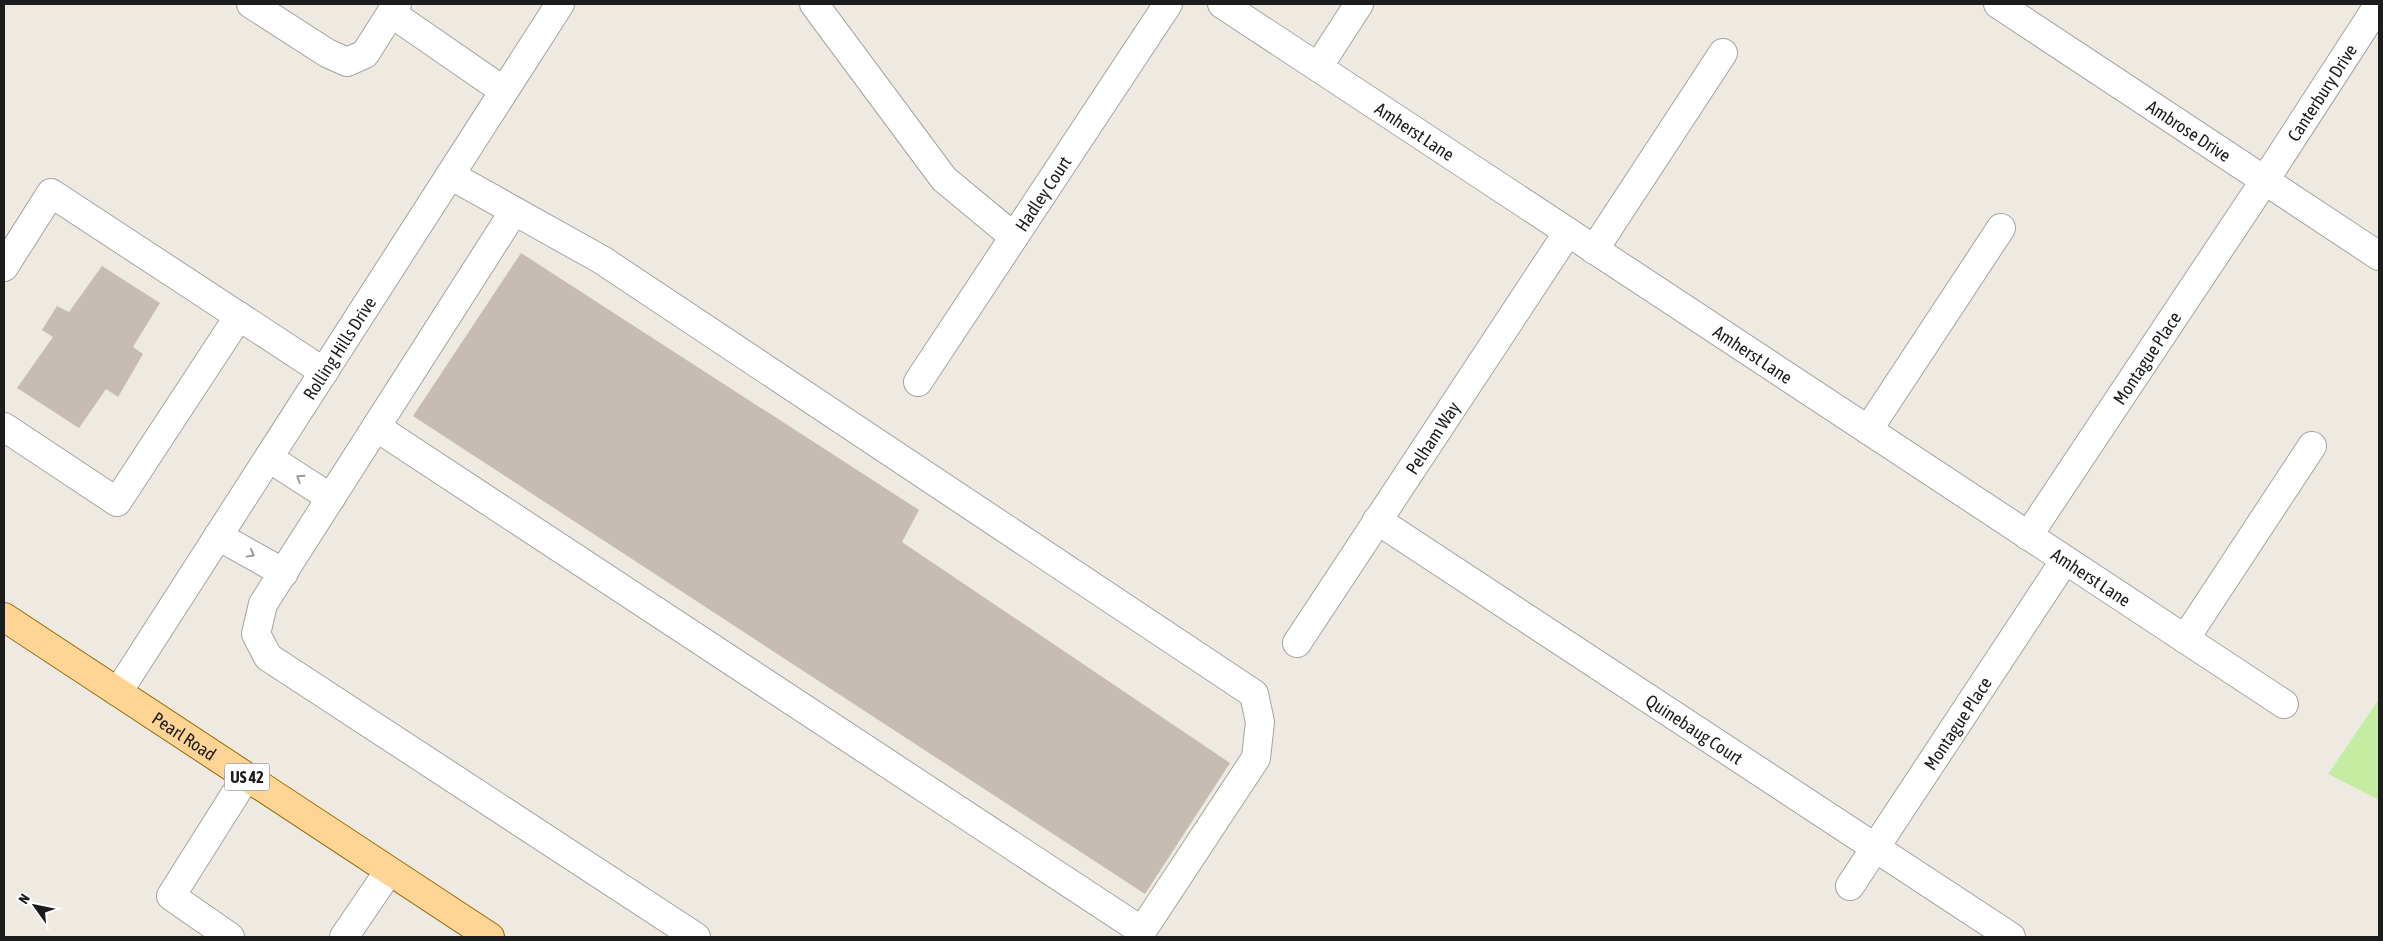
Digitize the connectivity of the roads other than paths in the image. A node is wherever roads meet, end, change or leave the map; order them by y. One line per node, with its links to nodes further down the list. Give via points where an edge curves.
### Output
1 (251, 4): 9 (street, via 327,53 347,62 365,54)
2 (560, 4): 12 (street, Rolling Hills Drive)
3 (814, 4): 18 (street, via 944,179)
4 (1168, 4): 18 (street, Hadley Court)
5 (1222, 4): 11 (street, Amherst Lane)
6 (1359, 4): 11 (street)
7 (1998, 4): 14 (street, Ambrose Drive)
8 (2379, 4): 14 (street, Canterbury Drive)
9 (394, 8): 12 (street)
10 (1723, 54): 19 (street)
11 (1318, 67): 17 (street, Amherst Lane)
12 (504, 91): 13 (street, Rolling Hills Drive)
13 (450, 175): 15 (street); 23 (street, Rolling Hills Drive)
14 (2265, 180): 20 (street, Ambrose Drive); 33 (street, Montague Place)
15 (514, 211): 25 (street); 46 (street, via 602,260 1254,694 1260,722 1256,758)
16 (2001, 228): 27 (street)
17 (1568, 232): 19 (street, Amherst Lane); 31 (street, Pelham Way)
18 (1014, 237): 24 (street, Hadley Court)
19 (1594, 250): 27 (street, Amherst Lane)
20 (2379, 256)
21 (4, 267): 22 (street, via 51,193)
22 (239, 316): 23 (street); 26 (street, via 117,502)
23 (324, 372): 29 (street, Rolling Hills Drive)
24 (918, 382)
25 (376, 427): 30 (street); 46 (street)
26 (4, 428)
27 (1868, 430): 33 (street, Amherst Lane)
28 (2312, 446): 37 (street)
29 (269, 458): 30 (street, one-way to 29); 32 (street, Rolling Hills Drive)
30 (331, 498): 35 (street)
31 (1378, 520): 38 (street, Pelham Way); 42 (street, Quinebaug Court)
32 (218, 536): 35 (street, one-way to 35); 39 (street, Rolling Hills Drive)
33 (2028, 536): 34 (street, Amherst Lane)
34 (2065, 560): 37 (street, Amherst Lane); 42 (street, Montague Place)
35 (284, 573): 49 (street, via 264,604 256,634 268,657)
36 (4, 617): 39 (main road, Pearl Road / US 42)
37 (2185, 639): 40 (street, Amherst Lane)
38 (1297, 643)
39 (118, 692): 41 (main road, Pearl Road / US 42)
40 (2284, 704)
41 (246, 777): 43 (main road, Pearl Road / US 42); 47 (street, via 171,896)
42 (1875, 848): 44 (street, Montague Place); 50 (street, Quinebaug Court)
43 (389, 871): 45 (main road, Pearl Road / US 42); 48 (street)
44 (1850, 886)
45 (473, 933)
46 (1140, 934)
47 (230, 937)
48 (344, 937)
49 (696, 937)
50 (2011, 937)

